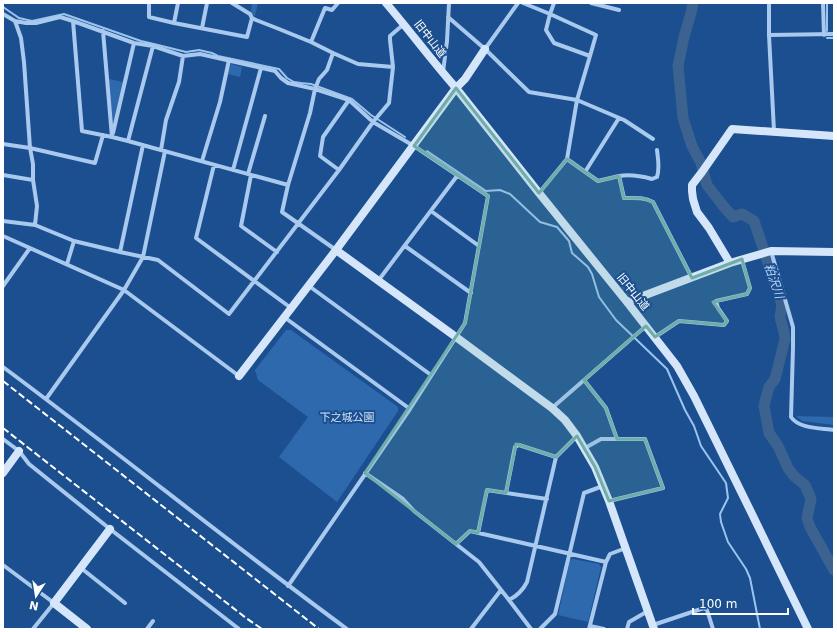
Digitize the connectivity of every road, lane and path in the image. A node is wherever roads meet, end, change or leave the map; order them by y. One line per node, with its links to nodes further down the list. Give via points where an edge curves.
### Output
1 (149, 3): 21 (street, via 149,17)
2 (178, 3): 21 (street)
3 (207, 3): 23 (street)
4 (232, 3): 18 (street)
5 (338, 3): 28 (street, via 332,10 325,8)
6 (386, 3): 22 (street, 旧中山道)
7 (449, 3): 17 (street)
8 (518, 3): 31 (street)
9 (523, 3): 16 (street)
10 (554, 3): 16 (street)
11 (591, 3): 14 (street)
12 (769, 3): 26 (street)
13 (824, 3): 27 (street)
14 (619, 10)
15 (3, 14): 19 (street)
16 (550, 14): 34 (street, via 546,30 554,43); 34 (street, via 596,35)
17 (448, 17): 31 (street); 38 (street)
18 (252, 18): 23 (street, via 247,37); 28 (street)
19 (15, 21): 20 (street, via 36,23 60,17); 55 (street, via 21,38)
20 (73, 21): 24 (street); 47 (street, via 82,131)
21 (174, 23): 23 (street)
22 (404, 24): 36 (street, via 390,36); 38 (street, 旧中山道)
23 (202, 28)
24 (103, 31): 29 (street); 49 (street)
25 (834, 34): 27 (street)
26 (769, 35): 27 (street); 46 (street)
27 (824, 35)
28 (311, 42): 32 (street)
29 (134, 43): 30 (street); 49 (street)
30 (153, 46): 33 (street); 51 (street)
31 (485, 49): 39 (street); 42 (street, via 530,92)
32 (333, 53): 36 (street, via 358,64); 40 (street, via 327,70)
33 (183, 56): 35 (street, via 200,54); 57 (street, via 179,82 166,120)
34 (590, 56): 42 (street)
35 (229, 60): 37 (street); 59 (street, via 220,102)
36 (393, 67): 45 (street, via 389,103)
37 (261, 68): 40 (street, via 275,71 288,83); 61 (street)
38 (443, 74): 39 (street, 旧中山道)
39 (456, 88): 54 (street); 70 (street, 旧中山道)
40 (315, 89): 41 (street); 69 (street)
41 (349, 100): 45 (street); 62 (street, via 323,136 320,156)
42 (577, 100): 44 (street); 58 (street)
43 (265, 116): 64 (street)
44 (620, 118): 50 (street); 63 (street)
45 (373, 122): 54 (street); 62 (street)
46 (774, 131): 48 (street); 87 (street, via 732,129 692,185 697,212)
47 (103, 135): 49 (street); 55 (street, via 95,163)
48 (834, 136)
49 (112, 137): 51 (street)
50 (653, 139)
51 (128, 141): 53 (street)
52 (3, 144): 55 (street)
53 (143, 145): 57 (street); 81 (street)
54 (414, 146): 66 (street); 80 (street)
55 (30, 148): 68 (street)
56 (657, 150): 67 (street, via 657,177 652,179 627,174)
57 (163, 151): 59 (street); 85 (street)
58 (567, 159): 63 (street); 70 (street)
59 (202, 161): 60 (street)
60 (214, 165): 61 (street); 91 (street, via 196,238)
61 (232, 170): 64 (street)
62 (339, 170): 73 (street)
63 (585, 172): 67 (street, via 598,181)
64 (250, 174): 69 (street); 82 (street, via 241,226)
65 (3, 175): 68 (street)
66 (457, 176): 71 (street); 78 (street, via 488,196)
67 (619, 176): 89 (street, via 624,198 642,198 653,202)
68 (33, 180): 74 (street, via 37,206)
69 (288, 185): 73 (street, via 282,212)
70 (539, 193): 96 (street, 旧中山道)
71 (430, 211): 77 (street); 78 (street)
72 (3, 221): 74 (street)
73 (298, 223): 80 (street); 82 (street)
74 (35, 225): 76 (street)
75 (3, 236): 79 (street)
76 (74, 241): 81 (street); 88 (street)
77 (405, 246): 90 (street); 95 (street)
78 (479, 246): 95 (street)
79 (30, 248): 88 (street); 92 (street)
80 (336, 250): 90 (street); 93 (street)
81 (120, 252): 85 (street)
82 (277, 252): 91 (street)
83 (769, 252): 84 (street); 86 (street); 109 (street, via 793,327 792,417 803,426)
84 (834, 252)
85 (143, 257): 91 (street, via 158,260 229,314); 94 (street)
86 (742, 259): 87 (street); 101 (street, via 750,288 747,294 716,301 727,321 724,326 679,321)
87 (730, 263): 89 (street)
88 (67, 264): 94 (street)
89 (692, 278): 96 (street)
90 (378, 281): 100 (street)
91 (254, 282): 97 (street)
92 (3, 286)
93 (308, 286): 97 (street); 103 (street)
94 (124, 290): 104 (street); 106 (street)
95 (471, 293): 100 (street, via 465,323)
96 (627, 302): 99 (street, 旧中山道)
97 (291, 308): 98 (street)
98 (284, 317): 104 (street); 108 (street)
99 (646, 326): 101 (street, 旧中山道); 105 (street)
100 (456, 337): 103 (street); 107 (street)
101 (655, 337): 151 (street, 旧中山道, via 677,366 694,396)
102 (3, 367): 106 (street)
103 (431, 375): 108 (street)
104 (239, 376)
105 (584, 380): 107 (street); 112 (street, via 606,408)
106 (46, 399): 131 (street)
107 (552, 408): 110 (street)
108 (410, 409): 117 (street)
109 (834, 430)
110 (577, 436): 113 (street); 115 (street)
111 (3, 439): 114 (street)
112 (617, 439): 113 (street, via 601,439); 121 (street, via 645,440 663,488)
113 (585, 448): 118 (street)
114 (19, 451): 116 (street); 122 (street, via 29,464)
115 (556, 457): 119 (street, via 519,445 515,447); 120 (street)
116 (3, 473)
117 (365, 473): 124 (street, via 403,499 414,511); 131 (street)
118 (603, 485): 121 (street); 127 (street, via 584,493)
119 (506, 493): 120 (street); 123 (street, via 487,490)
120 (547, 499): 125 (street)
121 (609, 502): 126 (street)
122 (110, 529): 130 (street); 143 (street)
123 (478, 533): 124 (street, via 470,531); 125 (street)
124 (456, 544): 132 (street, via 479,562)
125 (536, 546): 127 (street); 133 (street, via 525,587)
126 (626, 548): 128 (street, via 610,554); 136 (street)
127 (569, 554): 128 (street); 147 (street, via 555,614)
128 (606, 562): 139 (street)
129 (3, 565): 134 (street)
130 (81, 568): 134 (street); 135 (street)
131 (288, 586): 144 (street)
132 (501, 590): 133 (street); 145 (street)
133 (509, 600): 146 (street)
134 (54, 603): 140 (street); 141 (street)
135 (125, 603)
136 (648, 611): 138 (street); 149 (street, via 629,622)
137 (153, 621): 142 (street)
138 (654, 627): 150 (street, via 704,608)
139 (589, 628): 148 (street)
140 (33, 629)
141 (87, 629)
142 (147, 629)
143 (239, 629)
144 (347, 629)
145 (471, 629)
146 (531, 629)
147 (540, 629)
148 (604, 629)
149 (627, 629)
150 (713, 629)
151 (808, 629)

